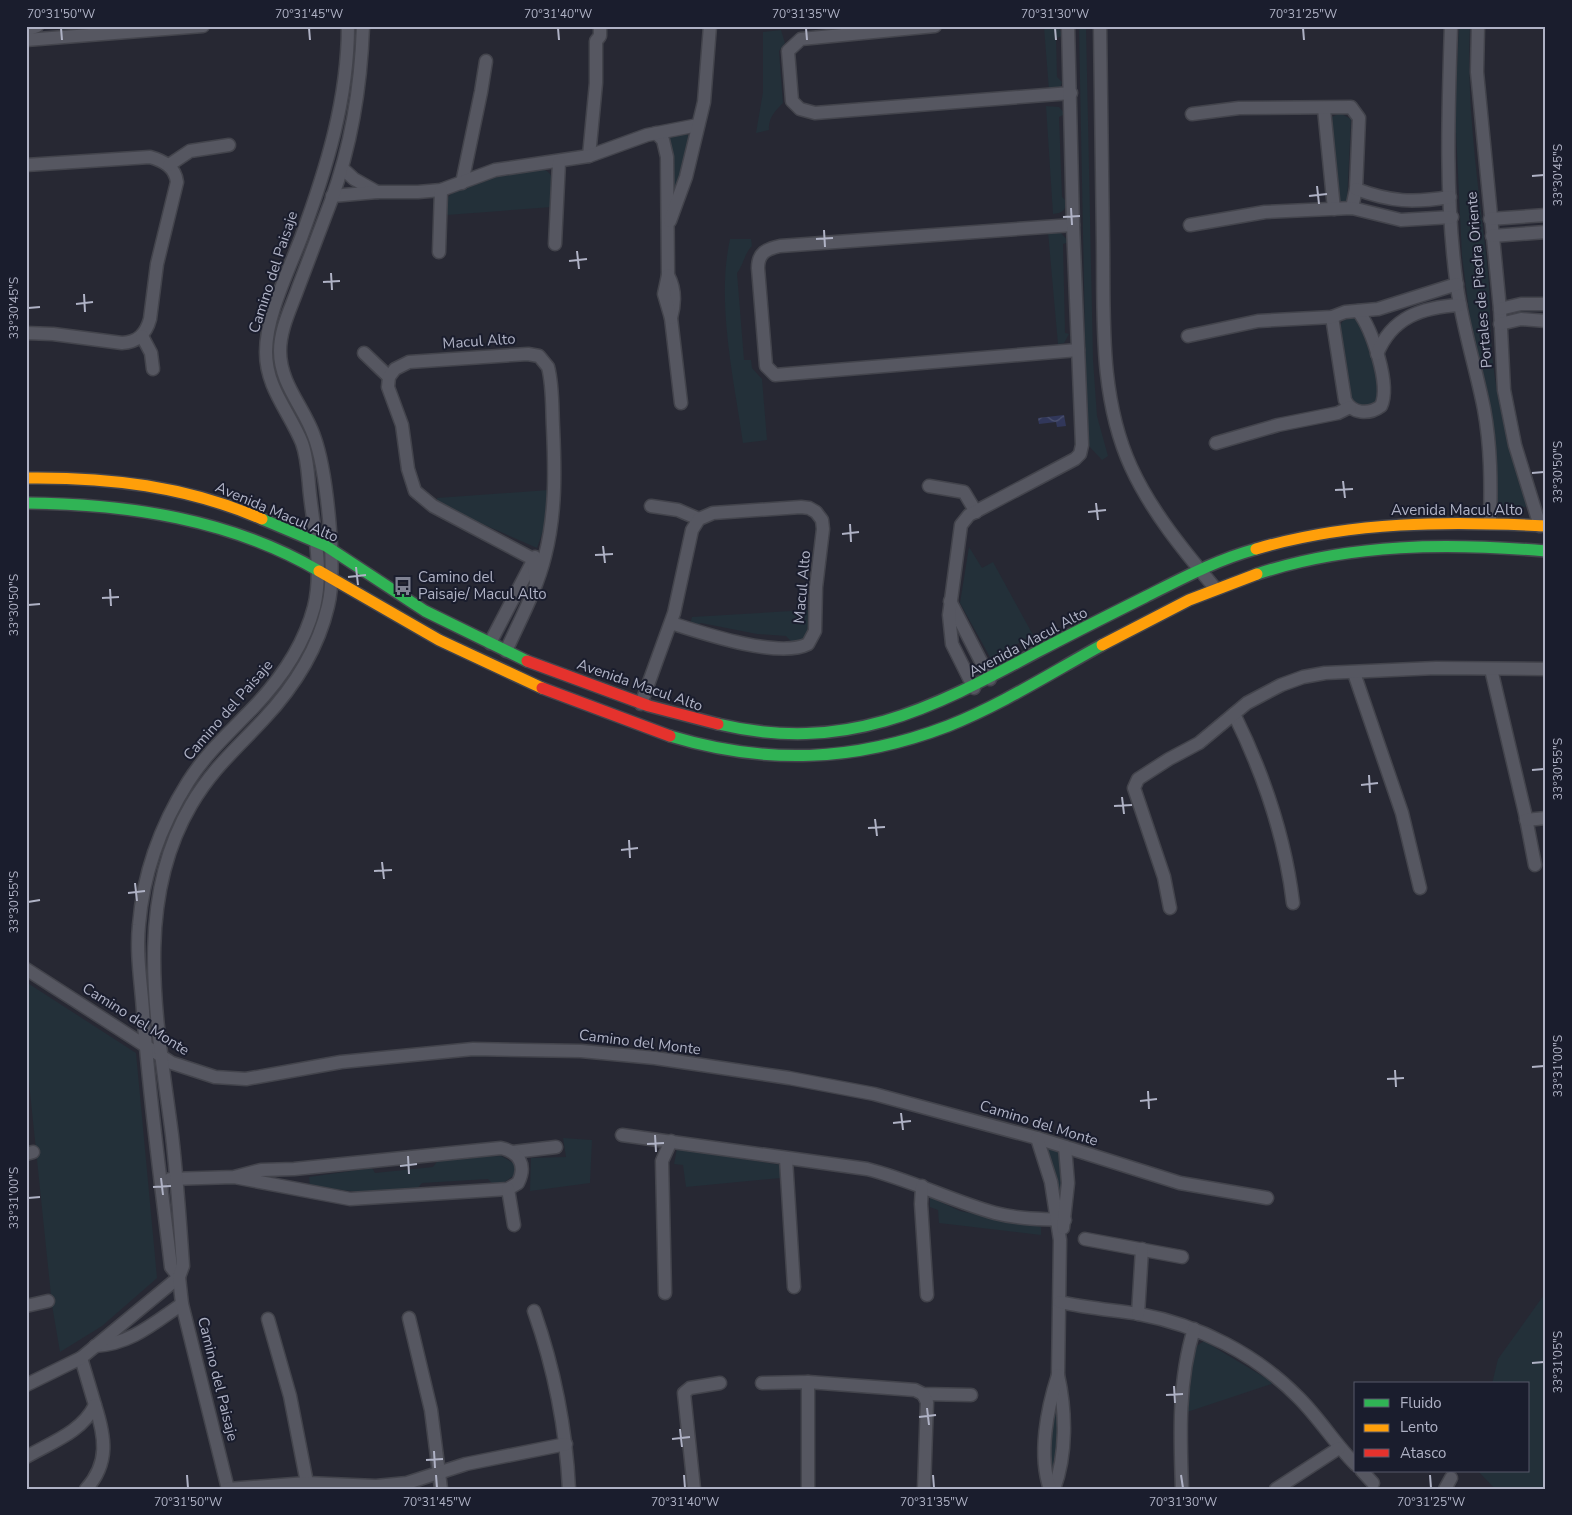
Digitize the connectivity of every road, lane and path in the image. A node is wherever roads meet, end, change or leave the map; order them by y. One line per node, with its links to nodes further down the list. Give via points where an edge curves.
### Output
1 (37, 26): 13 (street)
2 (203, 26): 14 (street)
3 (348, 26): 75 (street, Camino del Paisaje, via 345,72 332,145 266,342 270,382 304,448)
4 (363, 26): 27 (street, Camino del Paisaje, via 359,81)
5 (591, 26): 15 (street)
6 (600, 26): 15 (street, via 600,36)
7 (935, 26): 17 (street, via 801,39 788,51 792,101 800,109 815,113)
8 (1068, 26): 17 (street)
9 (1100, 26): 81 (street, via 1104,329 1110,403 1138,482)
10 (1451, 26): 33 (street)
11 (1478, 26): 38 (street, Portales de Piedra Oriente, via 1477,72)
12 (708, 27): 20 (street, via 706,86)
13 (26, 30)
14 (26, 40)
15 (596, 41): 23 (street, via 596,83)
16 (486, 61): 28 (street)
17 (1071, 94): 39 (street)
18 (1324, 109): 19 (street, via 1239,108); 29 (street, via 1351,107 1359,118); 35 (street)
19 (1192, 114)
20 (698, 126): 21 (street); 41 (street, via 681,194)
21 (656, 132): 23 (street); 41 (street, via 666,151)
22 (229, 145): 26 (street, via 190,151)
23 (589, 156): 24 (street)
24 (559, 162): 28 (street, via 495,170); 44 (street)
25 (26, 165): 26 (street, via 150,157)
26 (169, 165): 55 (street, via 176,176 177,188 157,264 150,319)
27 (342, 168): 31 (street); 32 (street, Camino del Paisaje)
28 (462, 183): 30 (street)
29 (1356, 189): 33 (street, via 1392,200 1424,201); 34 (street)
30 (441, 190): 31 (street); 45 (street)
31 (377, 192): 32 (street)
32 (332, 196): 77 (street, Camino del Paisaje, via 286,321 280,352 284,377 319,450)
33 (1450, 197): 37 (street)
34 (1352, 208): 35 (street); 37 (street, via 1401,220)
35 (1334, 209): 40 (street, via 1265,212)
36 (1546, 215): 38 (street)
37 (1452, 217): 46 (street)
38 (1490, 218): 43 (street, Portales de Piedra Oriente)
39 (1073, 225): 57 (street); 57 (street, via 780,246 762,252 758,268 766,366 774,375)
40 (1190, 225)
41 (668, 226): 62 (street, via 668,275 664,294 671,318)
42 (1546, 232): 43 (street)
43 (1492, 236): 49 (street, Portales de Piedra Oriente)
44 (555, 244)
45 (440, 252)
46 (1457, 284): 48 (street); 50 (street, via 1394,305)
47 (1546, 304): 49 (street, via 1522,304)
48 (1460, 305): 59 (street, via 1440,307 1405,318 1389,331); 72 (street, via 1488,434)
49 (1500, 309): 53 (street, Portales de Piedra Oriente)
50 (1358, 311): 51 (street); 59 (street)
51 (1332, 316): 56 (street, via 1258,321); 63 (street, via 1344,394)
52 (1546, 321): 53 (street, via 1521,320)
53 (1500, 324): 73 (street, Portales de Piedra Oriente, via 1509,417)
54 (26, 333): 55 (street, via 122,343)
55 (142, 336): 60 (street, via 151,353)
56 (1188, 336)
57 (1078, 350): 69 (street, via 1082,445 1078,457)
58 (364, 352): 61 (street)
59 (1377, 354): 63 (street, via 1384,390 1382,403 1370,412)
60 (153, 369)
61 (389, 377): 74 (street, Macul Alto, via 399,366 409,362 528,354 542,358 549,372 555,467); 80 (street, via 388,387 402,425 408,469 416,491 434,506)
62 (681, 403)
63 (1350, 407): 64 (street, via 1338,414 1278,425)
64 (1216, 443)
65 (26, 478): 75 (street, Avenida Macul Alto, via 98,478 163,486 243,510)
66 (929, 486): 69 (street, via 964,492)
67 (26, 503): 82 (street, via 97,505 177,517 267,545)
68 (651, 506): 70 (street, via 678,510)
69 (976, 512): 86 (street, via 961,525)
70 (699, 519): 87 (street, via 692,530); 87 (street, Macul Alto, via 713,513 801,507 816,512 824,529 816,587 815,631 804,646 775,647 728,640)
71 (1412, 522): 72 (street, Avenida Macul Alto); 76 (street, via 1404,533); 81 (street, Avenida Macul Alto, via 1294,538 1238,552)
72 (1490, 522): 73 (street, Avenida Macul Alto)
73 (1543, 526): 78 (street, via 1543,542)
74 (549, 539): 80 (street); 84 (street, Macul Alto)
75 (316, 542): 77 (street, Avenida Macul Alto); 82 (street, Camino del Paisaje)
76 (1410, 545): 78 (street, via 1475,545); 85 (street, via 1311,558)
77 (331, 549): 83 (street, Camino del Paisaje); 89 (street, Avenida Macul Alto, via 406,599)
78 (1534, 550): 79 (street)
79 (1546, 551)
80 (533, 559): 84 (street); 89 (street)
81 (1200, 569): 85 (street); 95 (street, Avenida Macul Alto)
82 (318, 570): 83 (street); 106 (street, Camino del Paisaje, via 314,607 288,664 265,695 219,740 196,770 171,813 153,856 138,932)
83 (332, 579): 85 (street, via 382,610 502,672 578,704 687,743 739,753 793,757 874,749 951,726); 107 (street, Camino del Paisaje, via 323,622 302,670 276,706 213,771 189,807 171,847 154,921)
84 (536, 583): 91 (street, Macul Alto)
85 (1215, 588)
86 (950, 601): 88 (street); 90 (street, via 951,637)
87 (671, 623): 97 (street)
88 (971, 642): 90 (street, via 960,643); 95 (street)
89 (490, 643): 91 (street, Avenida Macul Alto)
90 (955, 649): 96 (street)
91 (506, 651): 97 (street, Avenida Macul Alto)
92 (1490, 669): 93 (street); 94 (street); 100 (street)
93 (1546, 669)
94 (1354, 672): 98 (street, via 1303,676 1248,703); 102 (street, via 1399,804)
95 (990, 679): 96 (street, Avenida Macul Alto)
96 (974, 688): 97 (street, Avenida Macul Alto, via 890,720 852,729 807,733 768,733 726,727)
97 (641, 704)
98 (1234, 714): 103 (street, via 1254,755 1277,817 1290,872); 104 (street, via 1199,743 1138,779 1134,788 1162,869)
99 (1546, 818): 100 (street)
100 (1526, 820): 101 (street)
101 (1534, 865)
102 (1420, 888)
103 (1293, 903)
104 (1170, 908)
105 (26, 969): 106 (street, Camino del Monte)
106 (145, 1045): 107 (street, Camino del Monte); 117 (street, Camino del Paisaje)
107 (162, 1056): 109 (street, Camino del Monte, via 201,1074 239,1079 341,1062 465,1050 621,1054 847,1088); 116 (street, Camino del Paisaje)
108 (622, 1135): 110 (street)
109 (1037, 1138): 112 (street, Camino del Monte); 121 (street)
110 (671, 1141): 114 (street); 128 (street, via 662,1161)
111 (556, 1147): 113 (street)
112 (1065, 1147): 120 (street, Camino del Monte, via 1180,1183); 121 (street, via 1068,1183)
113 (513, 1152): 115 (street, via 496,1148 261,1170); 119 (street, via 521,1160 522,1174 518,1183)
114 (786, 1159): 118 (street, via 867,1169); 127 (street)
115 (234, 1177): 116 (street); 119 (street, via 350,1199)
116 (177, 1178): 117 (street); 126 (street, Camino del Paisaje, via 183,1266)
117 (161, 1179): 126 (street, Camino del Paisaje, via 172,1267)
118 (922, 1186): 121 (street, via 996,1213); 129 (street)
119 (508, 1190): 122 (street)
120 (1267, 1198)
121 (1062, 1220): 131 (street)
122 (514, 1226)
123 (1086, 1239): 124 (street)
124 (1142, 1249): 125 (street); 135 (street)
125 (1182, 1256)
126 (179, 1277): 132 (street, Camino del Paisaje); 139 (street)
127 (794, 1287)
128 (665, 1293)
129 (928, 1295)
130 (48, 1302): 133 (street)
131 (1060, 1302): 135 (street); 163 (street, via 1058,1375 1049,1402 1045,1449 1046,1477)
132 (182, 1304): 139 (street, via 132,1338); 157 (street, Camino del Paisaje)
133 (26, 1306)
134 (534, 1311): 148 (street, via 555,1382)
135 (1138, 1314): 138 (street)
136 (268, 1318): 154 (street, via 290,1396)
137 (409, 1318): 153 (street, via 430,1403)
138 (1194, 1329): 149 (street, via 1243,1353 1278,1378 1314,1413); 164 (street, via 1184,1367)
139 (95, 1346): 140 (street)
140 (81, 1358): 143 (street); 147 (street)
141 (808, 1382): 142 (street); 145 (street, via 915,1390); 161 (street)
142 (762, 1383)
143 (26, 1384)
144 (720, 1384): 160 (street, via 690,1388 684,1393)
145 (923, 1394): 146 (street); 162 (street, via 927,1402)
146 (972, 1395)
147 (95, 1405): 150 (street, via 90,1416 75,1430); 156 (street, via 104,1431 105,1450 100,1468)
148 (566, 1444): 153 (street, via 466,1464); 159 (street)
149 (1340, 1448): 151 (street); 165 (street)
150 (26, 1457)
151 (1354, 1463)
152 (1363, 1472): 155 (street)
153 (440, 1473): 154 (street, via 407,1483 376,1486); 158 (street)
154 (307, 1483): 157 (street)
155 (1373, 1483)
156 (86, 1489)
157 (228, 1489)
158 (441, 1489)
159 (569, 1489)
160 (694, 1489)
161 (808, 1489)
162 (924, 1489)
163 (1052, 1489)
164 (1182, 1489)
165 (1276, 1489)

